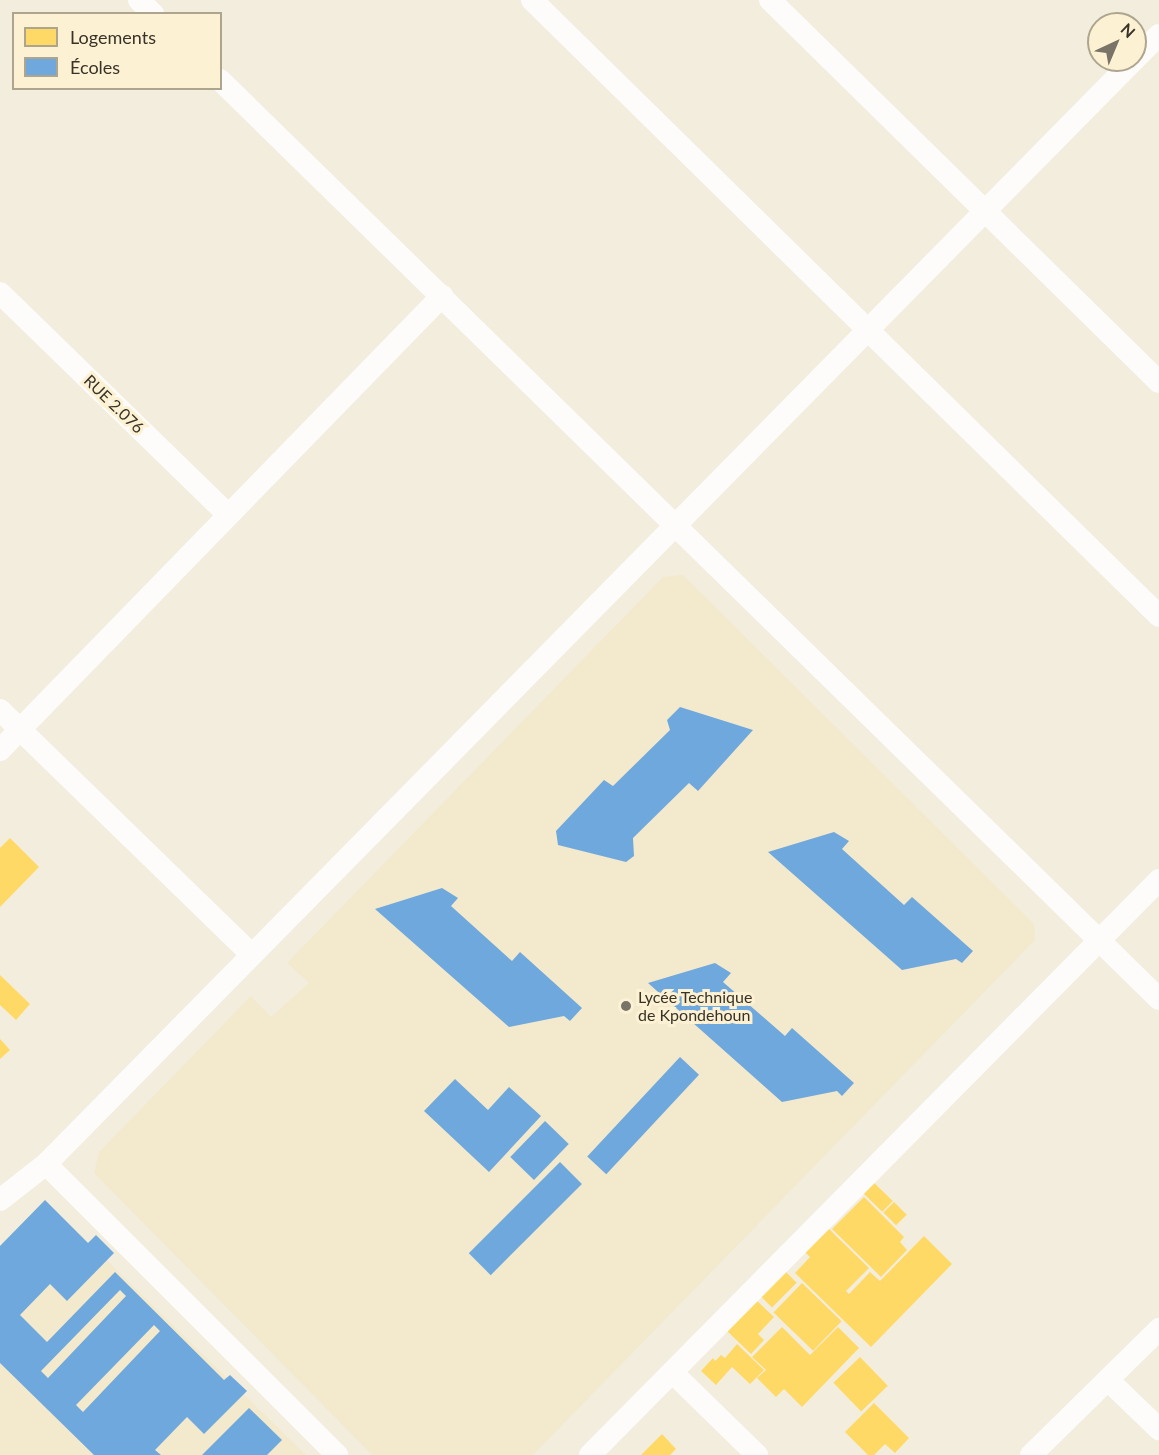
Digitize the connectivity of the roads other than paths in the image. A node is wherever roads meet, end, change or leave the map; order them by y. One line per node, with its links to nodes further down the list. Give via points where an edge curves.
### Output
1 (139, 0): 4 (street)
2 (532, 0): 12 (street)
3 (770, 0): 9 (street)
4 (151, 12)
5 (1159, 35): 6 (street)
6 (1147, 47)
7 (1121, 72): 9 (street)
8 (222, 82): 11 (street)
9 (985, 211): 12 (street); 13 (street)
10 (0, 293): 14 (street, RUE 2.076)
11 (442, 296): 14 (street); 15 (street)
12 (868, 330): 15 (street); 16 (street)
13 (1159, 382)
14 (228, 515): 18 (street)
15 (676, 525): 21 (street); 22 (street)
16 (1159, 616)
17 (0, 710): 18 (street)
18 (20, 729): 19 (street); 22 (street)
19 (0, 750)
20 (1159, 880): 21 (street)
21 (1099, 940): 23 (street); 27 (street)
22 (252, 955): 24 (street)
23 (1159, 999)
24 (46, 1164): 25 (street); 30 (street)
25 (0, 1200)
26 (1159, 1329): 28 (street)
27 (672, 1372): 31 (street); 32 (street)
28 (1108, 1380): 29 (street); 33 (street)
29 (1159, 1429)
30 (337, 1455)
31 (591, 1455)
32 (757, 1455)
33 (1031, 1455)

